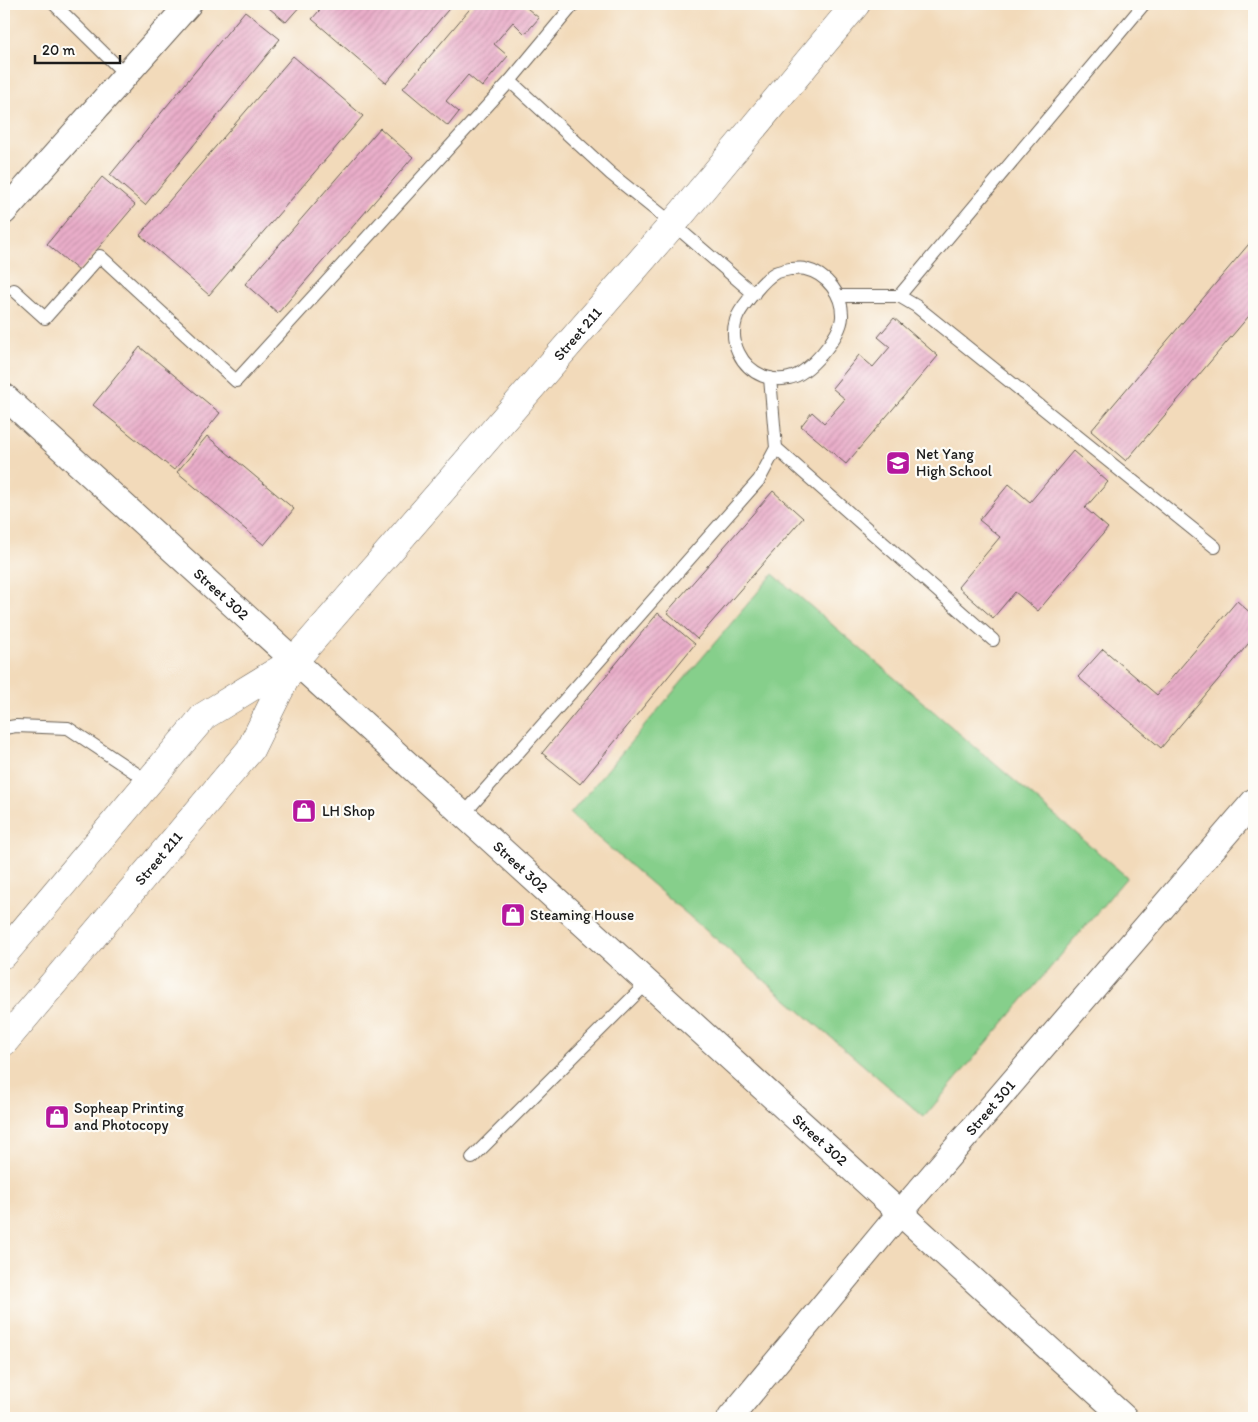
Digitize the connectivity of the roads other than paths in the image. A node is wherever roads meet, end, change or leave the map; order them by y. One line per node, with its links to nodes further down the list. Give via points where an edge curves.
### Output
1 (54, 4): 6 (lane)
2 (189, 4): 6 (street)
3 (574, 4): 7 (lane)
4 (856, 4): 9 (main road, Street 211)
5 (1144, 4): 13 (lane)
6 (126, 75): 8 (street)
7 (510, 81): 9 (lane, via 611,174); 10 (lane, via 236,382 100,256 45,318)
8 (4, 212)
9 (673, 224): 11 (lane); 19 (main road, Street 211)
10 (14, 290)
11 (754, 294): 12 (lane, via 776,273 805,269 831,284); 14 (lane, via 736,319 736,349 744,363 756,373)
12 (838, 296): 13 (lane); 14 (lane, via 842,318 835,335 821,354 808,369 790,378)
13 (900, 296): 17 (lane)
14 (770, 378): 16 (lane)
15 (4, 396): 19 (street, Street 302)
16 (776, 448): 18 (lane); 23 (lane, via 759,480)
17 (1214, 547)
18 (993, 640)
19 (294, 661): 21 (main road, Street 211, via 204,716); 23 (street, Street 302); 26 (main road, Street 211, via 250,750)
20 (4, 728): 21 (lane, via 68,728)
21 (149, 782): 24 (main road, Street 211)
22 (1254, 801): 28 (street, Street 301)
23 (463, 815): 25 (street, Street 302)
24 (4, 954)
25 (647, 983): 27 (lane); 28 (street, Street 302)
26 (4, 1042)
27 (472, 1158)
28 (900, 1213): 29 (street, Street 302); 30 (street, Street 301)
29 (1118, 1416)
30 (730, 1418)

